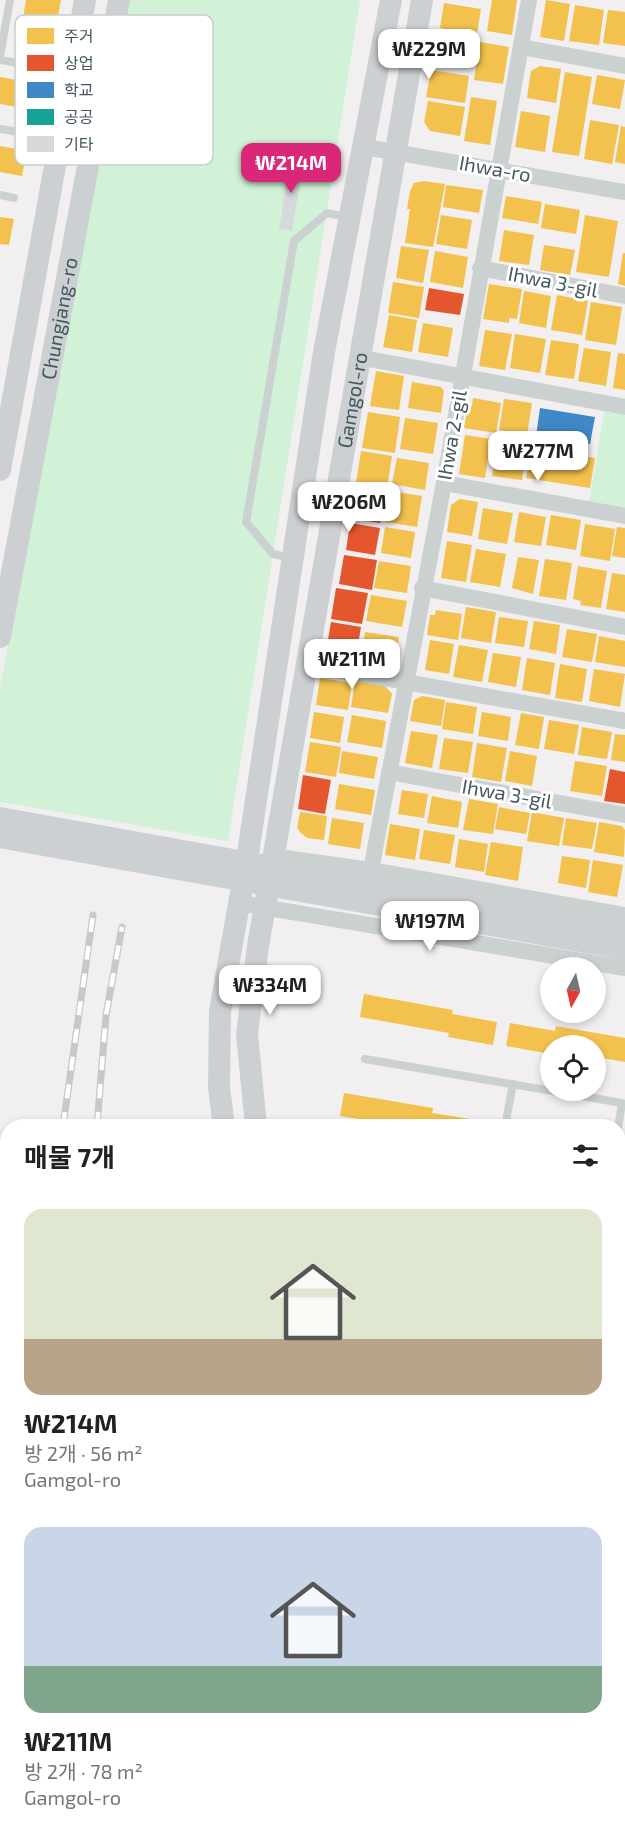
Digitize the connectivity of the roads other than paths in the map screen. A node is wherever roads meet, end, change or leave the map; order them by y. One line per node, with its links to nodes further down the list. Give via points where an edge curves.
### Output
1 (10, 0): 10 (lane)
2 (85, 0): 7 (main road, Chungjang-ro)
3 (119, 0): 8 (main road, Chungjang-ro)
4 (391, 0): 15 (main road, Gamgol-ro)
5 (422, 0): 16 (main road, Gamgol-ro)
6 (530, 0): 9 (street, Ihwa 2-gil)
7 (82, 15)
8 (116, 15)
9 (521, 47): 12 (street); 19 (street, Ihwa 2-gil)
10 (0, 58): 11 (lane)
11 (15, 61)
12 (625, 66)
13 (0, 129): 14 (lane)
14 (15, 131)
15 (365, 147): 16 (street, Ihwa-ro); 23 (main road, Gamgol-ro)
16 (396, 152): 19 (street, Ihwa-ro); 26 (main road, Gamgol-ro)
17 (54, 165): 29 (main road, Chungjang-ro)
18 (87, 165): 34 (main road, Chungjang-ro)
19 (499, 170): 20 (street, Ihwa-ro); 24 (street, Ihwa 2-gil)
20 (625, 192)
21 (0, 195): 22 (lane)
22 (14, 198)
23 (351, 218): 32 (main road, Gamgol-ro, via 324,352); 32 (lane, via 327,213 294,241 246,522 273,554)
24 (480, 268): 25 (street, Ihwa 3-gil); 27 (street, Ihwa 2-gil)
25 (625, 296)
26 (358, 357): 27 (street); 37 (main road, Gamgol-ro)
27 (463, 376): 28 (street); 30 (street, Ihwa 2-gil)
28 (625, 407)
29 (0, 470)
30 (444, 483): 31 (street); 33 (street, Ihwa 2-gil)
31 (625, 516)
32 (292, 558): 44 (main road, Gamgol-ro)
33 (422, 588): 35 (street); 38 (street, Ihwa 2-gil)
34 (2, 608): 36 (main road, Chungjang-ro)
35 (625, 627)
36 (0, 637)
37 (305, 664): 38 (street); 45 (main road, Gamgol-ro)
38 (405, 681): 39 (street); 40 (street, Ihwa 2-gil)
39 (625, 721)
40 (389, 772): 41 (street, Ihwa 3-gil); 46 (street, Ihwa 2-gil)
41 (625, 815)
42 (0, 818): 50 (main road, bridge)
43 (0, 837): 51 (main road, bridge)
44 (248, 853): 45 (street); 47 (main road, Gamgol-ro)
45 (273, 857): 46 (street); 48 (main road, Gamgol-ro)
46 (371, 870): 49 (street)
47 (240, 903): 48 (street); 55 (main road, Gamgol-ro, via 220,1011 219,1088)
48 (265, 906): 52 (street); 56 (main road, Gamgol-ro, via 248,1034)
49 (625, 915)
50 (625, 931)
51 (625, 949)
52 (625, 968)
53 (365, 1059): 54 (lane)
54 (513, 1084): 57 (lane); 58 (lane, via 622,1103)
55 (223, 1119)
56 (255, 1119)
57 (506, 1119)
58 (619, 1119)

